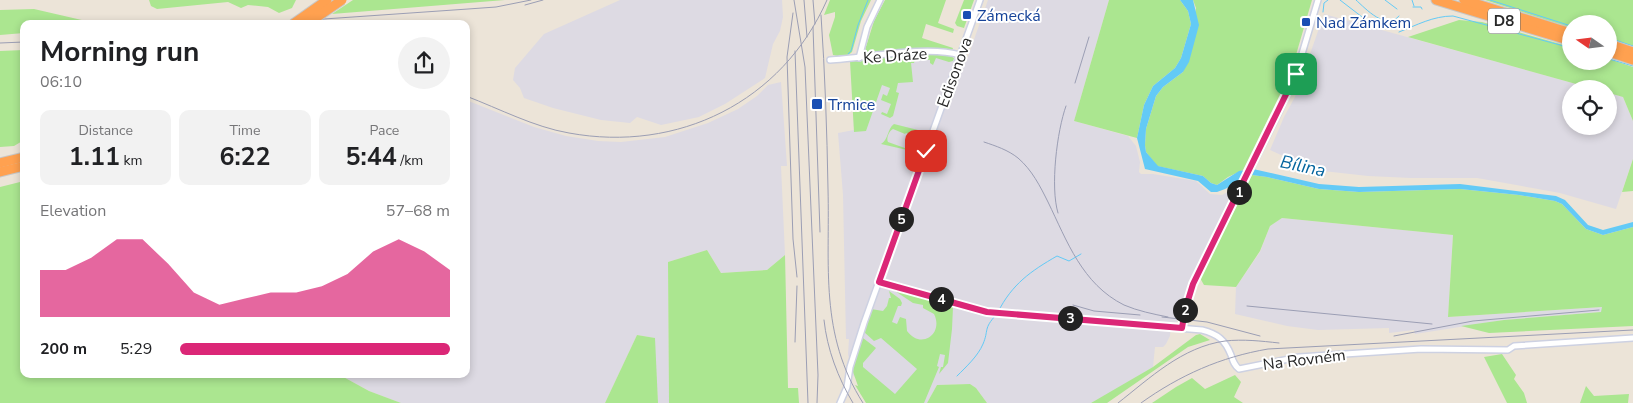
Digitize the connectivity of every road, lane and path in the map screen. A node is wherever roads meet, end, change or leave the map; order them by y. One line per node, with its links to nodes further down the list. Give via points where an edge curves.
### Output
1 (328, 0): 8 (highway, bridge)
2 (342, 0): 9 (highway, bridge)
3 (880, 0): 16 (street, via 867,27)
4 (980, 0): 14 (street, Edisonova)
5 (1318, 0): 24 (street, via 1296,74 1193,284)
6 (1436, 0): 11 (highway, D8)
7 (1464, 0): 10 (highway, D8)
8 (298, 20)
9 (312, 20)
10 (1562, 30)
11 (1562, 38)
12 (1618, 47): 13 (highway)
13 (1633, 52)
14 (960, 55): 16 (street, Ke Dráze, via 913,52); 23 (street, Edisonova)
15 (1618, 55): 18 (highway)
16 (859, 58): 17 (street, Ke Dráze)
17 (830, 60)
18 (1633, 60)
19 (20, 158): 20 (highway)
20 (0, 163)
21 (20, 167): 22 (highway)
22 (0, 172)
23 (879, 282): 24 (street, Na Rovném, via 987,312); 26 (street, Edisonova)
24 (1182, 328): 25 (street, Na Rovném, via 1202,330 1221,337 1235,366 1242,369 1299,356 1421,349 1508,350 1514,346)
25 (1633, 338)
26 (840, 403)

